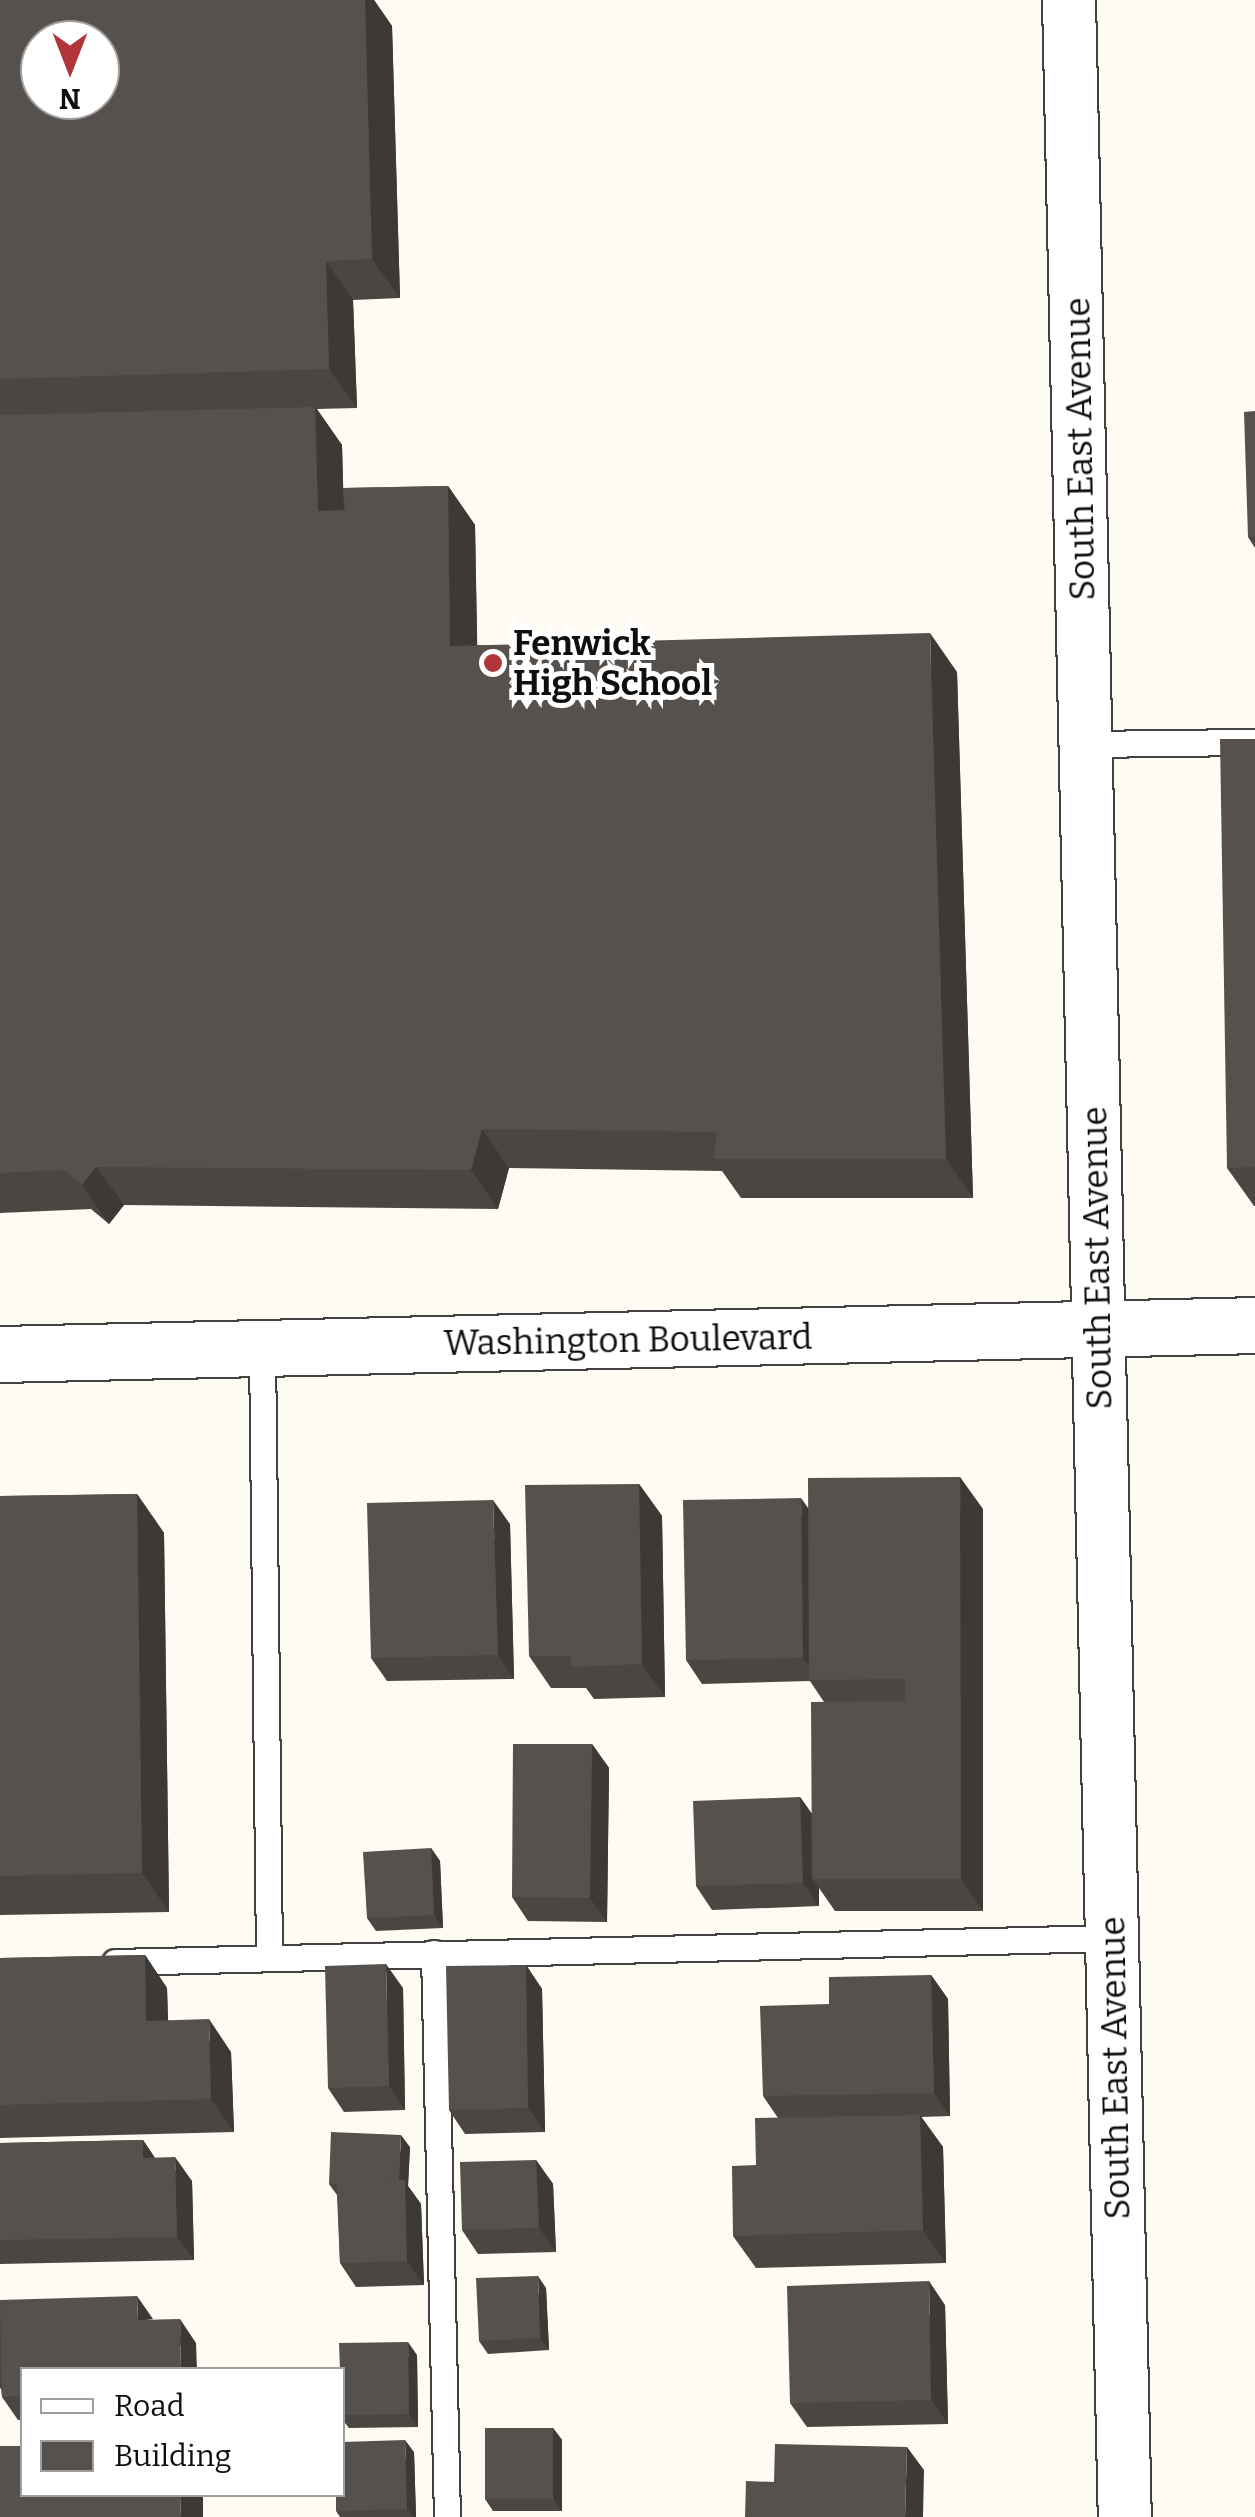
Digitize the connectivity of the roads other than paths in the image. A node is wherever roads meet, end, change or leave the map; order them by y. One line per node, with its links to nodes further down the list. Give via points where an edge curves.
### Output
1 (1070, 0): 3 (street, South East Avenue)
2 (1255, 742): 3 (lane)
3 (1086, 744): 5 (street, South East Avenue)
4 (1255, 1326): 5 (street, Washington Boulevard)
5 (1098, 1330): 6 (street, Washington Boulevard); 8 (street, South East Avenue)
6 (262, 1348): 7 (street, Washington Boulevard); 10 (lane)
7 (0, 1354)
8 (1112, 1938): 9 (lane); 13 (street, South East Avenue)
9 (434, 1953): 10 (lane); 12 (lane)
10 (268, 1958): 11 (lane)
11 (77, 1963)
12 (447, 2517)
13 (1125, 2517)

